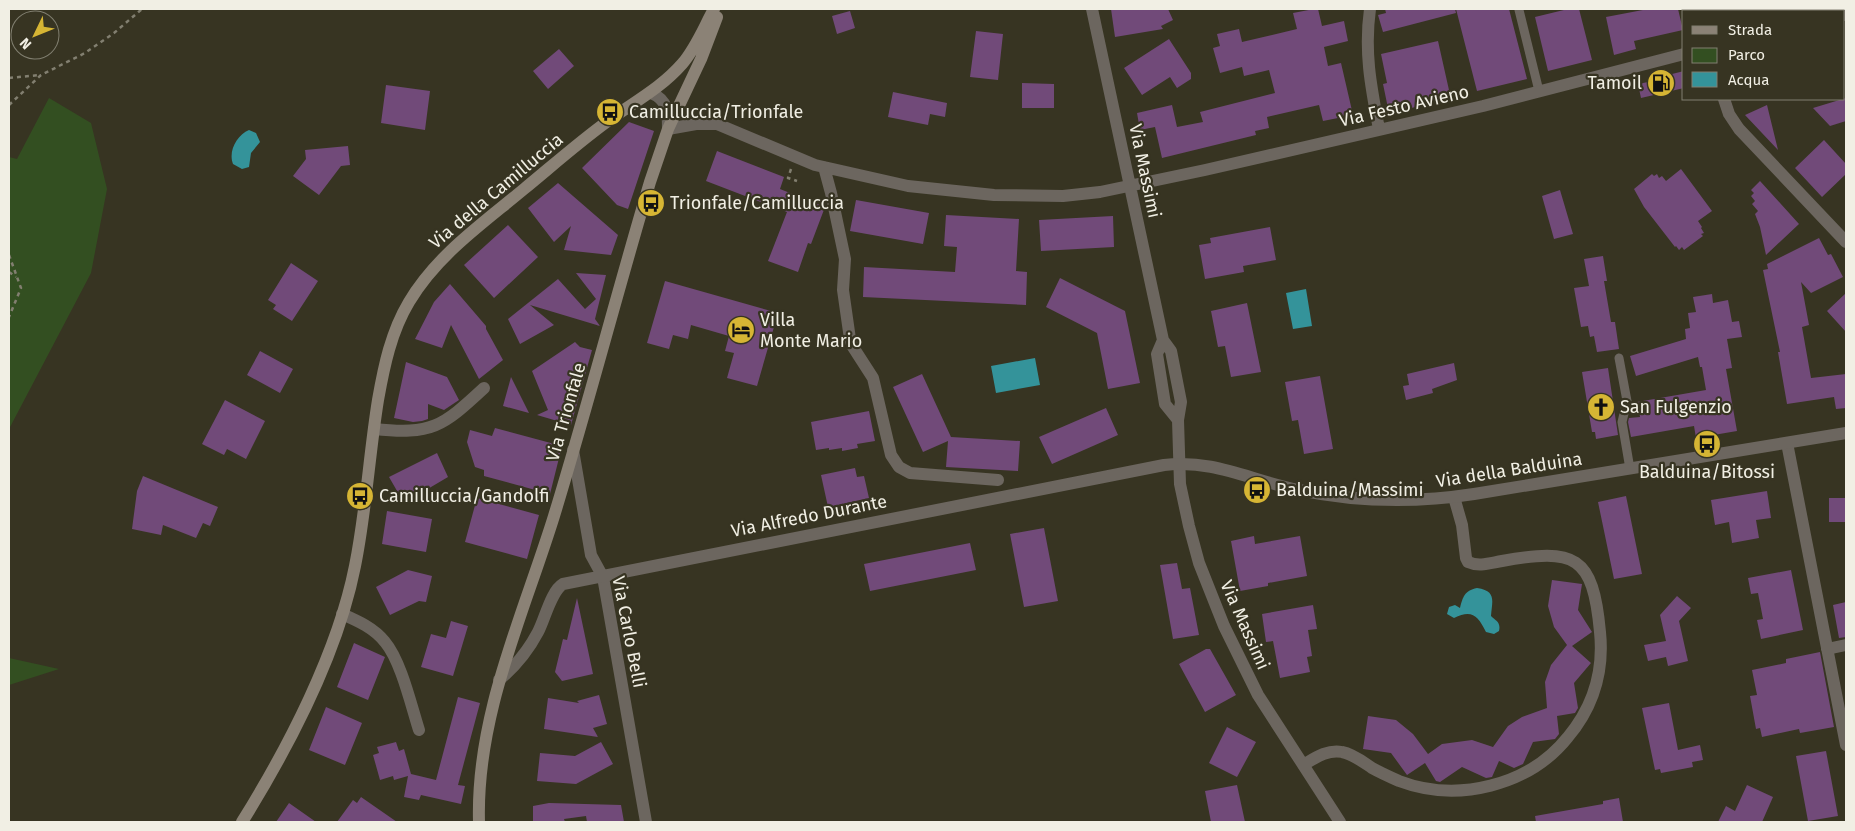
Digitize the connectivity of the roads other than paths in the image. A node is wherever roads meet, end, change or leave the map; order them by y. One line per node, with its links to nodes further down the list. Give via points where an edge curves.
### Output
1 (714, 9): 8 (main road, via 687,58)
2 (720, 9): 10 (main road, Via Trionfale, via 701,60)
3 (1092, 9): 13 (street, Via Massimi)
4 (1370, 9): 11 (street, via 1366,51)
5 (1519, 10): 7 (lane)
6 (1682, 55): 7 (street, Via Festo Avieno)
7 (1539, 91): 11 (street, Via Festo Avieno)
8 (651, 93): 10 (street, Via Trionfale, via 665,104); 17 (main road, Via della Camilluccia, via 590,134 459,242 431,271 409,302 394,332 381,382)
9 (1724, 100): 14 (street, via 1732,119 1753,145)
10 (668, 129): 12 (street, Via Festo Avieno, via 717,124); 20 (main road, Via Trionfale, via 644,200)
11 (1380, 129): 13 (street, Via Festo Avieno)
12 (824, 167): 13 (street, Via Festo Avieno, via 908,186 994,195 1063,196); 23 (street, via 845,259 843,290 850,339 873,378 891,455 899,467 910,473)
13 (1130, 185): 21 (street, Via Massimi, via 1163,340 1172,351 1181,402)
14 (1846, 242)
15 (1619, 358): 22 (lane, via 1627,401 1622,422)
16 (484, 388): 17 (street, via 447,420 430,428 410,432)
17 (374, 429): 26 (main road, Via della Camilluccia, via 360,542)
18 (1846, 433): 19 (street, Via della Balduina)
19 (1787, 443): 22 (street, Via della Balduina); 28 (street)
20 (573, 450): 25 (street, Via Carlo Belli, via 591,555); 29 (main road, Via Trionfale)
21 (1178, 463): 24 (street, Via della Balduina, via 1216,466 1292,489 1352,499); 25 (street, Via Alfredo Durante); 32 (street, Via Massimi, via 1182,500 1199,563 1224,626 1258,695)
22 (1630, 468): 24 (street, Via della Balduina)
23 (998, 480)
24 (1454, 497): 32 (street, via 1468,562 1478,565 1559,556 1575,562 1587,575 1597,602 1602,650 1598,680 1586,711 1548,758 1518,776 1482,788 1449,791 1414,786 1342,752 1321,755)
25 (603, 577): 29 (street, Via Alfredo Durante, via 560,585 525,654); 35 (street, Via Carlo Belli)
26 (342, 614): 30 (street, via 366,626 386,642 395,658); 33 (main road, Via della Camilluccia, via 300,717)
27 (1846, 645): 28 (street)
28 (1827, 649): 31 (street)
29 (499, 680): 34 (main road, Via Trionfale, via 483,756)
30 (420, 730)
31 (1846, 745)
32 (1303, 765): 36 (street, Via Massimi)
33 (242, 822)
34 (479, 822)
35 (646, 822)
36 (1340, 822)

